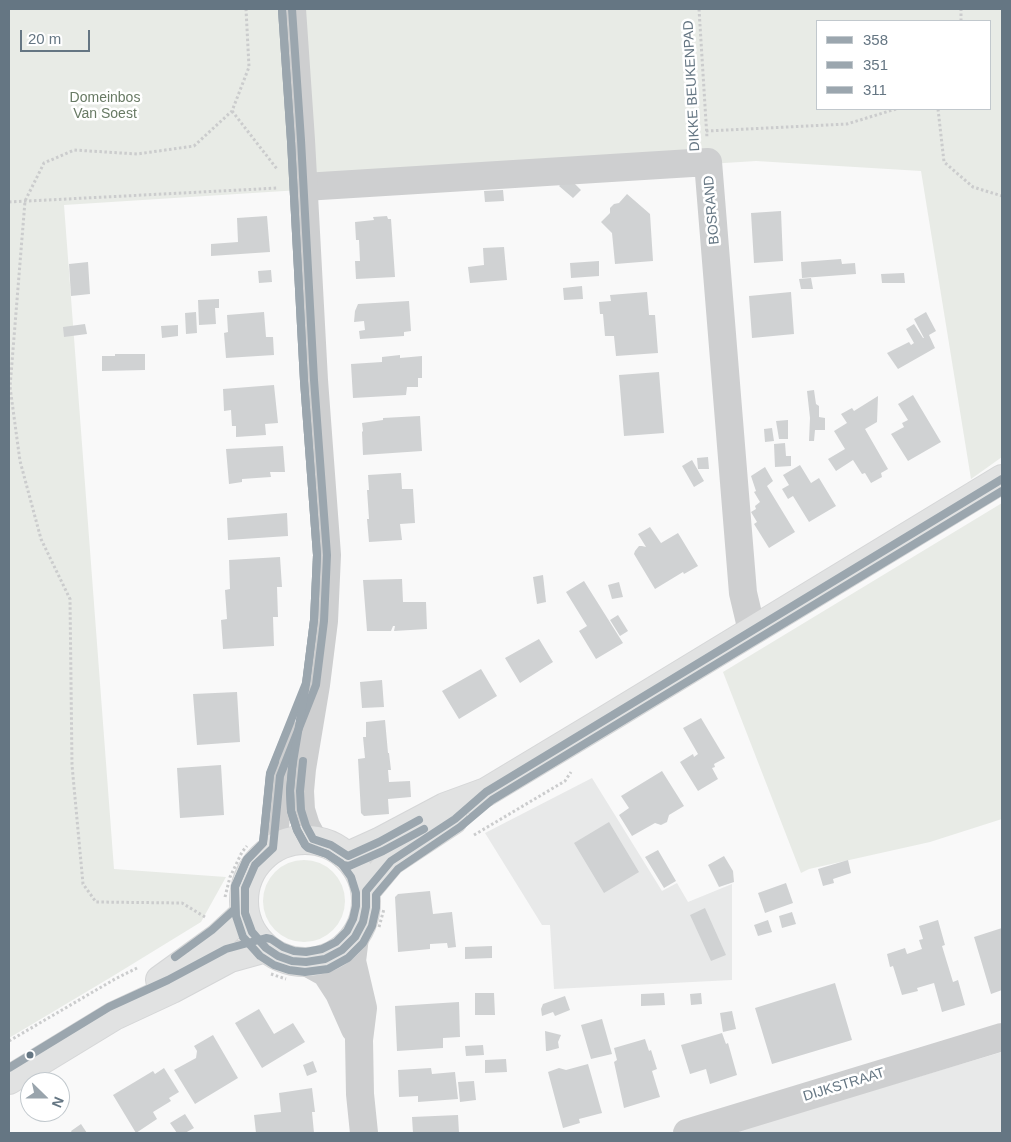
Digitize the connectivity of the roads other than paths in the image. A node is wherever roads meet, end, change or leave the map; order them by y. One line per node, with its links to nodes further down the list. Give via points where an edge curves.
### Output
1 (292, 9): 2 (street)
2 (304, 187): 4 (street, BOSRAND, via 708,162 743,593); 5 (street, via 327,555 324,621)
3 (1002, 479): 4 (main road)
4 (752, 631): 6 (main road)
5 (316, 686): 7 (street, via 300,791 301,810); 8 (street, via 280,776)
6 (486, 792): 9 (main road, via 444,807); 10 (main road, via 455,819 391,862)
7 (313, 839): 8 (main road); 9 (main road)
8 (262, 845): 11 (main road)
9 (348, 856): 10 (main road, via 360,872)
10 (366, 890): 12 (main road, via 366,907)
11 (234, 909): 13 (main road, via 252,932); 15 (main road, via 218,938)
12 (355, 936): 14 (main road, via 342,950); 17 (street, via 352,961 363,1008)
13 (267, 960): 14 (main road, via 278,956 292,961); 15 (main road, via 230,958)
14 (299, 971): 17 (street, via 326,973 339,993)
15 (114, 1016): 18 (main road)
16 (1002, 1037): 20 (street, DIJKSTRAAT)
17 (359, 1040): 19 (street)
18 (9, 1080)
19 (364, 1133)
20 (687, 1133)

